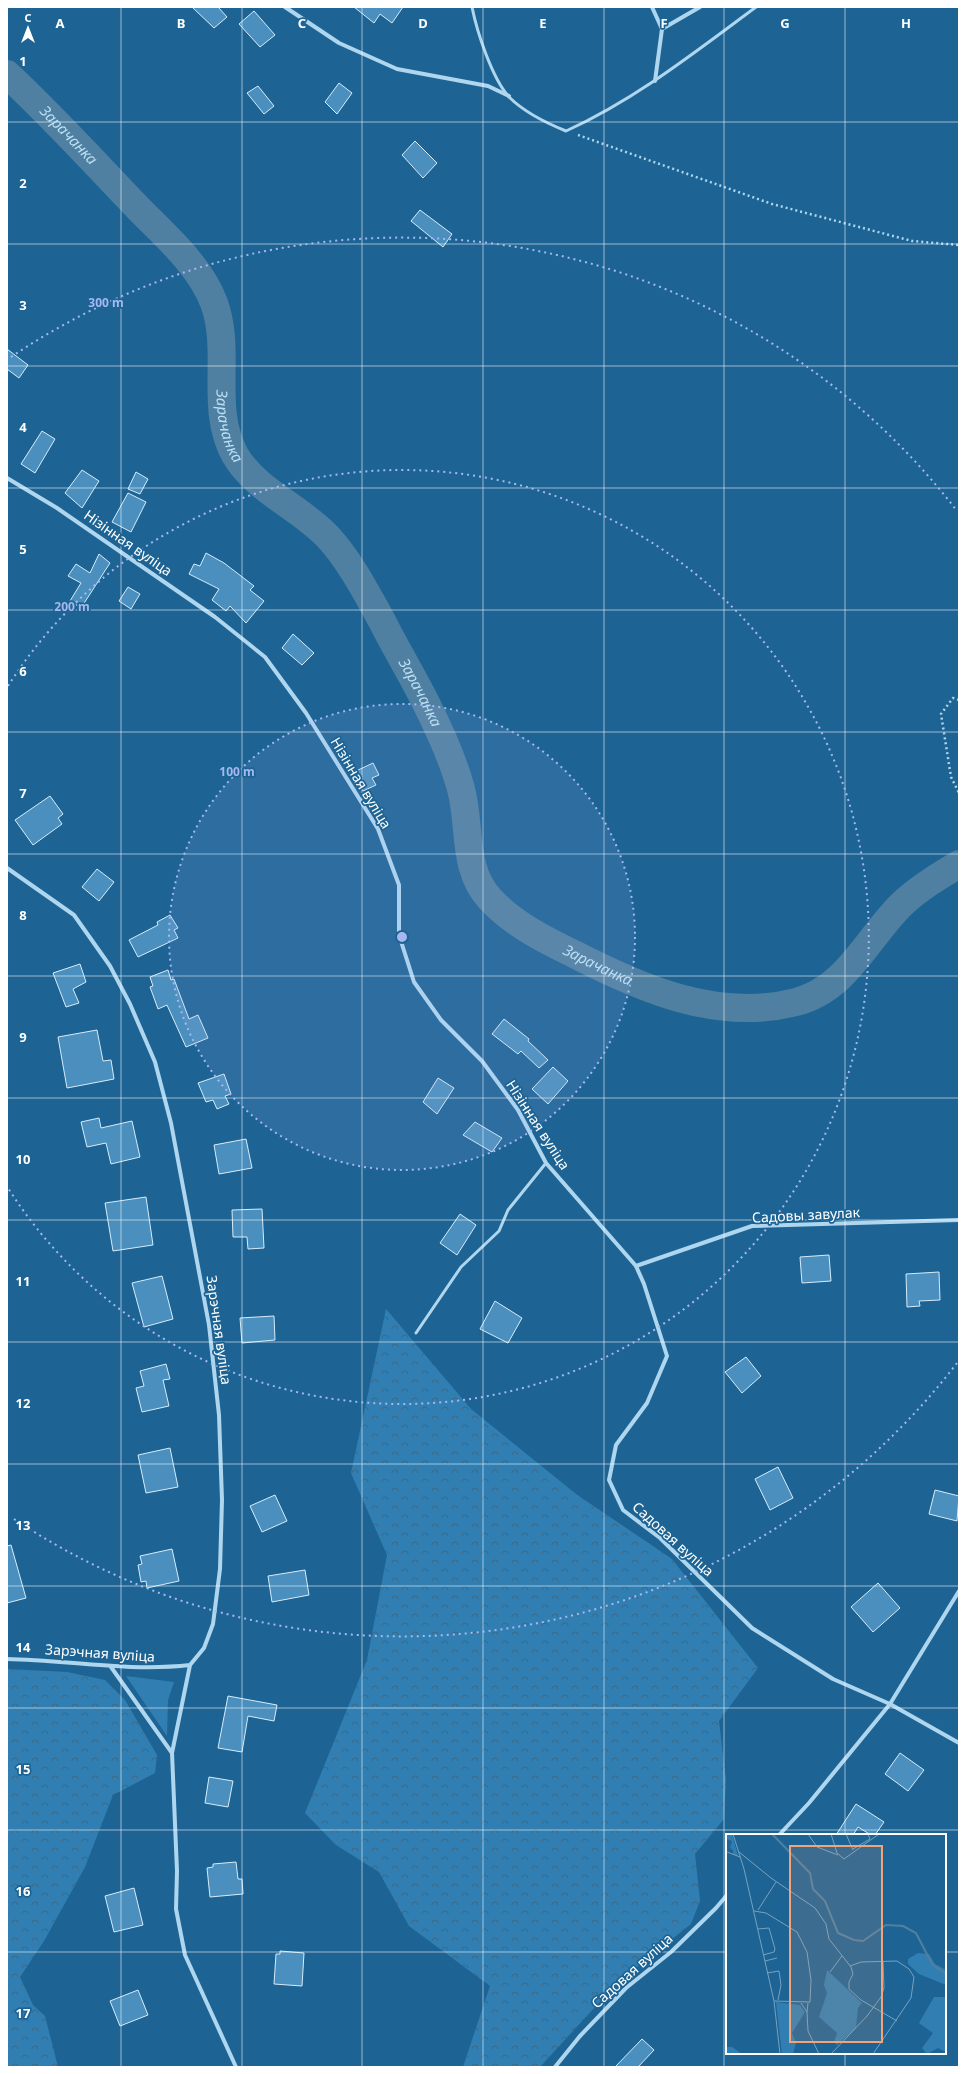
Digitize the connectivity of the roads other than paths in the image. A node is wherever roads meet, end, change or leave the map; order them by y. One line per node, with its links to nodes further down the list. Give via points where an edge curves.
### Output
1 (285, 7): 8 (street, via 339,43 397,69 488,86)
2 (472, 7): 8 (lane, via 474,20 491,66)
3 (652, 7): 6 (street)
4 (700, 7): 6 (street)
5 (756, 7): 7 (lane)
6 (662, 29): 7 (street)
7 (655, 81): 8 (lane, via 602,115 566,131 542,121)
8 (509, 96)
9 (7, 478): 11 (street, Нізінная вуліца, via 57,508 215,617 265,657 306,713 378,829 398,885 398,935 414,982 441,1020 482,1061 518,1110)
10 (7, 868): 17 (street, Зарэчная вуліца, via 74,915 110,966 155,1062 171,1123 209,1325 219,1414 222,1500 220,1569 213,1624 204,1648)
11 (546, 1163): 13 (street, Нізінная вуліца); 14 (lane, via 508,1210 499,1231 461,1267)
12 (959, 1220): 13 (street, Садовы завулак, via 752,1226)
13 (636, 1266): 19 (street, Садовая вуліца, via 667,1356 647,1403 616,1445 609,1480 624,1510 660,1538 752,1628 833,1679)
14 (416, 1333)
15 (959, 1591): 19 (street)
16 (7, 1659): 18 (street, Зарэчная вуліца)
17 (190, 1664): 18 (street, Зарэчная вуліца, via 162,1668); 21 (street)
18 (111, 1667): 21 (street)
19 (890, 1704): 20 (street, Садовая вуліца); 22 (street, via 809,1803)
20 (959, 1743)
21 (172, 1753): 24 (street, via 176,1909 185,1955)
22 (780, 1834)
23 (726, 1895): 25 (street, Садовая вуліца, via 671,1952 626,1988 580,2036)
24 (236, 2067)
25 (555, 2067)

